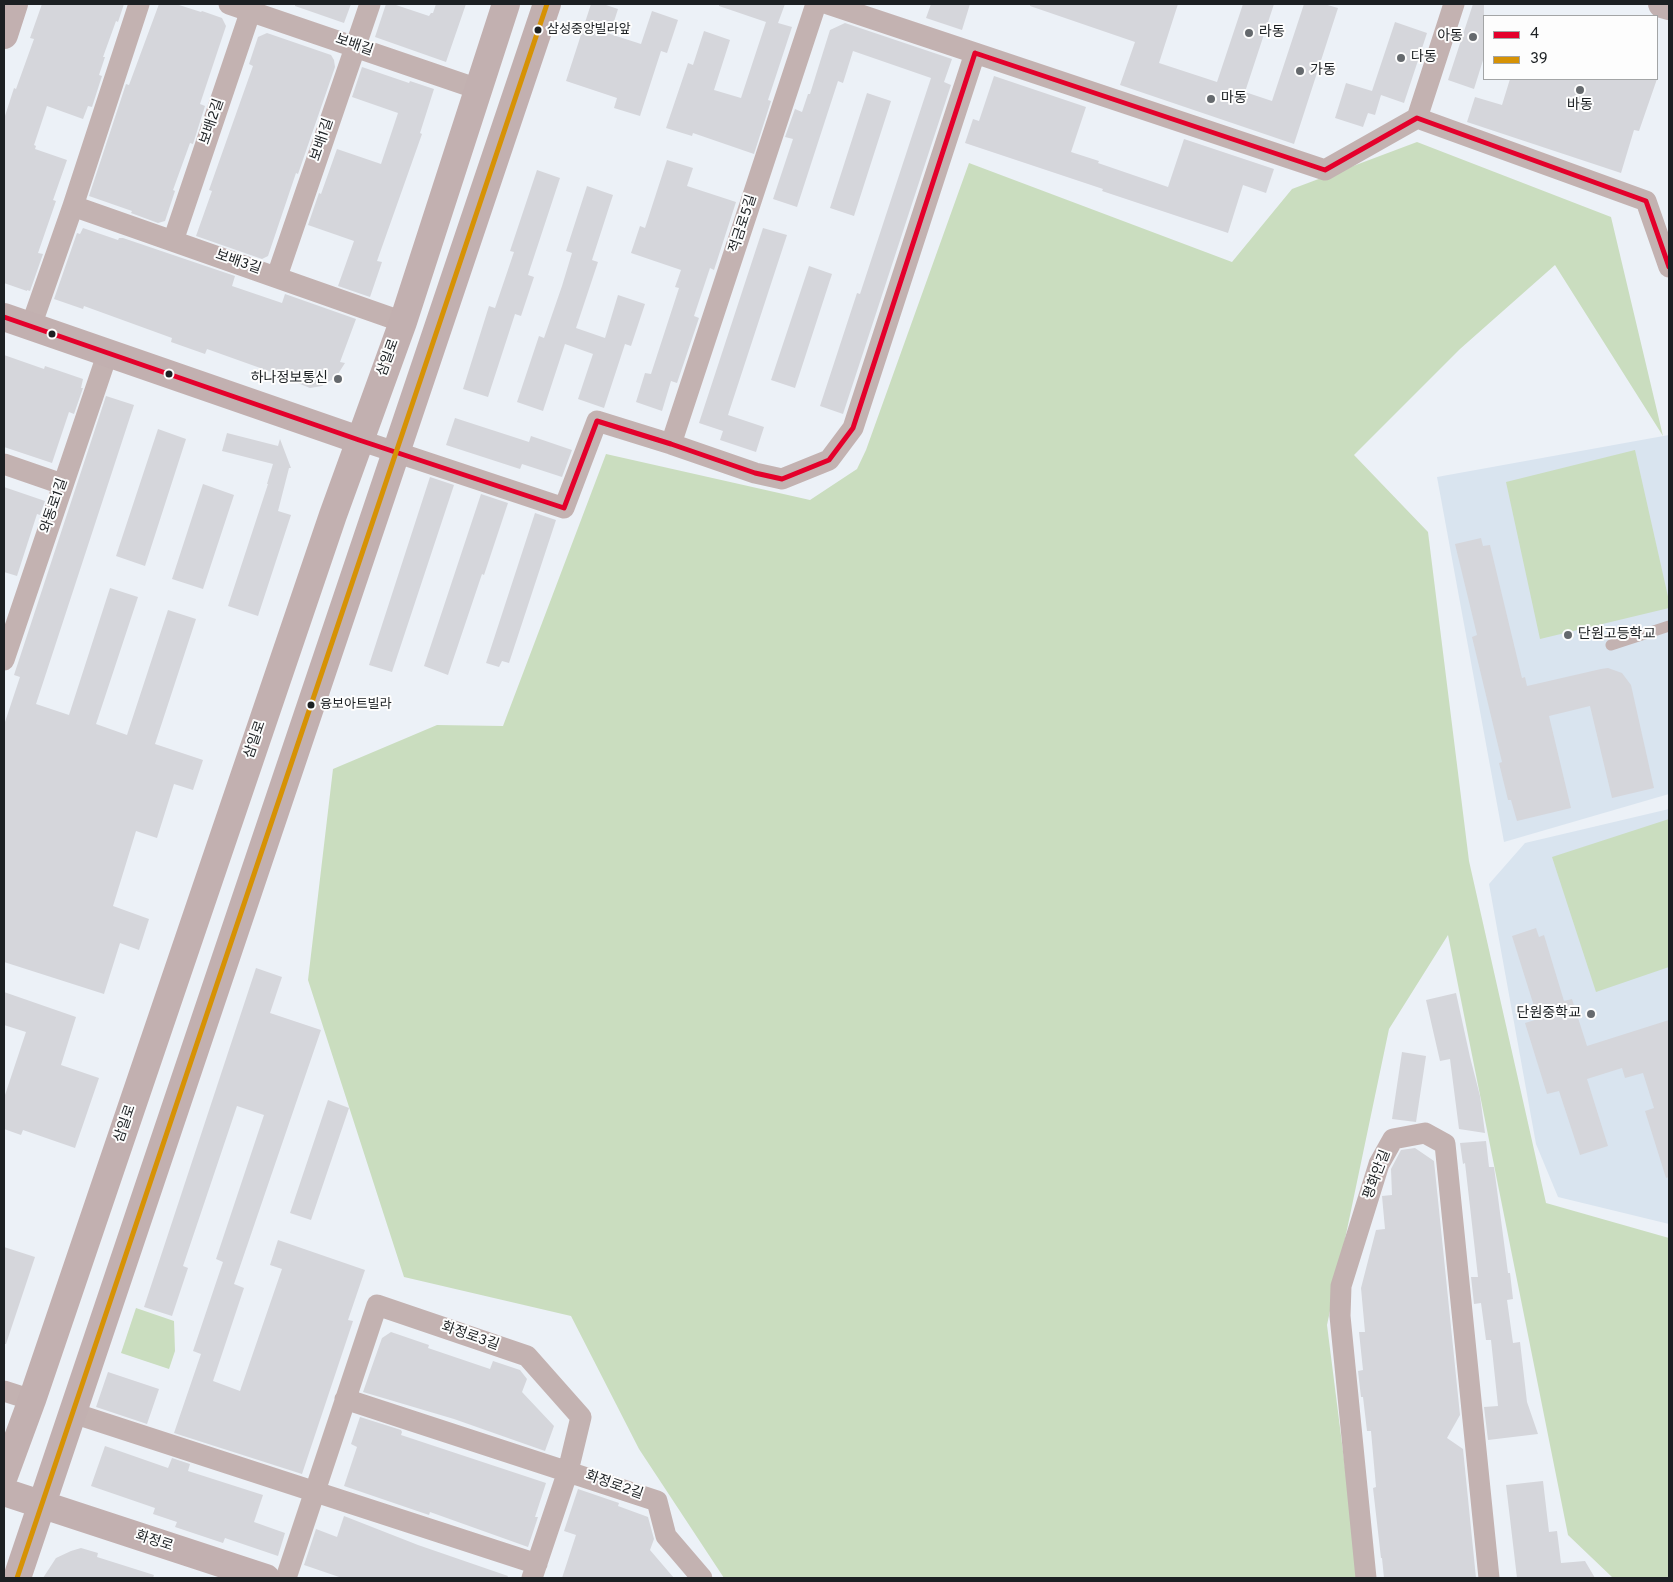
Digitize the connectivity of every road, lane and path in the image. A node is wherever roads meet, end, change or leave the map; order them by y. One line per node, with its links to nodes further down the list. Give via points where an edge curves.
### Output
1 (14, 4): 13 (main road)
2 (138, 4): 18 (street)
3 (229, 4): 12 (street, 보배길)
4 (370, 4): 14 (street, 보배1길)
5 (506, 4): 16 (main road, 삼일로)
6 (547, 4): 28 (main road)
7 (816, 4): 27 (street, 적금로5길)
8 (828, 4): 15 (street)
9 (1454, 4): 17 (street)
10 (1662, 4): 11 (main road)
11 (1669, 6)
12 (252, 8): 14 (street, 보배길); 19 (street, 보배2길)
13 (4, 35)
14 (355, 47): 16 (street, 보배길); 21 (street, 보배1길)
15 (975, 53): 17 (street, via 1325,170); 27 (street, via 853,428 829,460 782,479)
16 (478, 89): 23 (main road, 삼일로)
17 (1417, 118): 20 (street, via 1646,201)
18 (73, 206): 19 (street, 보배3길); 24 (street)
19 (173, 240): 21 (street, 보배3길)
20 (1669, 267)
21 (277, 276): 23 (street, 보배3길)
22 (4, 317): 24 (main road)
23 (403, 322): 26 (main road, 삼일로)
24 (31, 326): 25 (main road)
25 (108, 352): 26 (main road); 30 (street, 와동로1길)
26 (360, 440): 28 (street); 36 (main road, 삼일로)
27 (671, 444): 28 (street, via 597,420 564,508)
28 (396, 451): 37 (main road)
29 (4, 464): 30 (street)
30 (62, 484): 33 (street, 와동로1길)
31 (1669, 626): 32 (lane)
32 (1611, 645)
33 (5, 652)
34 (4, 1391): 36 (street)
35 (345, 1399): 38 (street); 38 (street, 화정로3길, via 377,1305 527,1356 582,1417); 40 (street, 화정로3길)
36 (32, 1400): 39 (main road, 삼일로)
37 (73, 1413): 40 (street); 42 (main road)
38 (568, 1471): 43 (street, 화정로3길); 47 (street, 화정로2길, via 658,1501 666,1536)
39 (4, 1476)
40 (314, 1491): 43 (street, 화정로3길); 46 (street, 화정로3길)
41 (4, 1492): 42 (main road, 화정로)
42 (42, 1505): 44 (main road); 45 (main road, 화정로)
43 (535, 1571)
44 (17, 1578)
45 (266, 1578)
46 (286, 1578)
47 (702, 1578)
48 (1366, 1578): 49 (street, 평화안길, via 1340,1316 1341,1286 1380,1164 1393,1139 1425,1133 1444,1144)
49 (1489, 1578)

